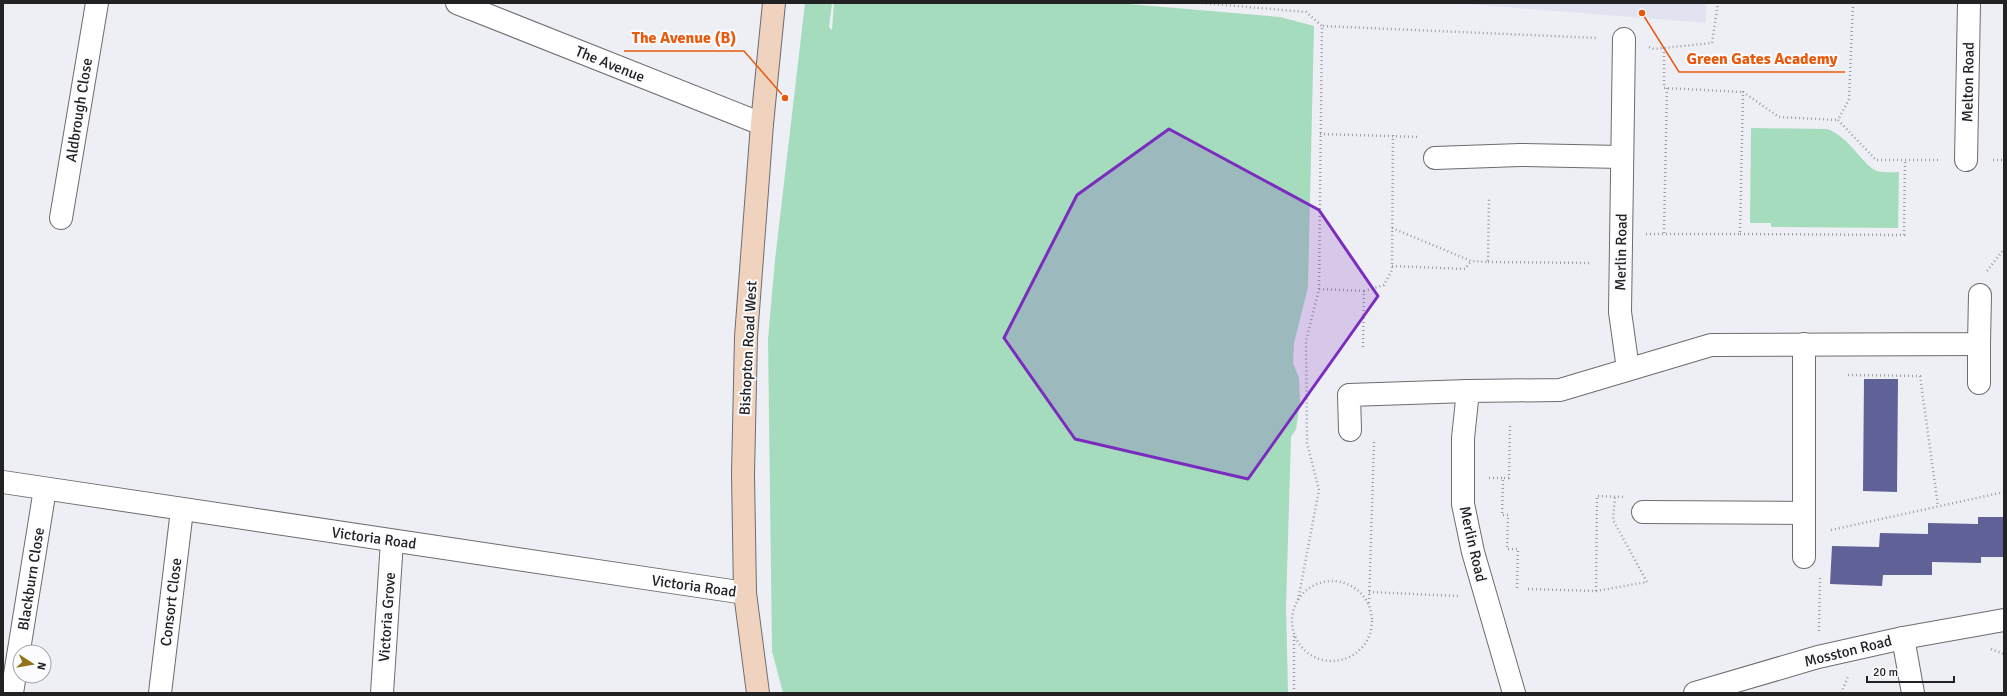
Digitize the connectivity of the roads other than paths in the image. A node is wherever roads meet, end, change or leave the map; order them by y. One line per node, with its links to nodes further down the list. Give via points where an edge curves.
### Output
1 (97, 3): 10 (street, Aldbrough Close)
2 (457, 3): 6 (street, The Avenue)
3 (774, 3): 6 (street, Bishopton Road West)
4 (1969, 3): 9 (street, Melton Road)
5 (1624, 39): 7 (street, Merlin Road)
6 (762, 124): 25 (street, Bishopton Road West, via 746,337 743,474)
7 (1621, 157): 8 (street, via 1520,155); 14 (street, Merlin Road, via 1620,312)
8 (1435, 158)
9 (1966, 160)
10 (61, 218)
11 (1982, 285): 13 (street)
12 (1804, 344): 13 (street); 14 (street, via 1711,345); 22 (street)
13 (1979, 344): 15 (street)
14 (1628, 369): 16 (street, via 1560,390)
15 (1979, 383)
16 (1468, 391): 17 (street, via 1349,395); 32 (street, Merlin Road, via 1463,438 1463,504 1473,552)
17 (1350, 430)
18 (3, 482): 19 (street, Victoria Road)
19 (45, 489): 21 (street, Victoria Road); 28 (street, Blackburn Close)
20 (1637, 504): 22 (street)
21 (182, 510): 23 (street, Victoria Road); 29 (street, Consort Close)
22 (1804, 513): 24 (street)
23 (392, 541): 25 (street, Victoria Road); 30 (street, Victoria Grove)
24 (1804, 557)
25 (745, 593): 31 (street, Bishopton Road West)
26 (2004, 620): 27 (street, Mosston Road)
27 (1903, 638): 33 (street, Mosston Road, via 1818,657); 34 (street)
28 (12, 693)
29 (160, 693)
30 (382, 693)
31 (758, 693)
32 (1514, 693)
33 (1695, 693)
34 (1913, 693)

